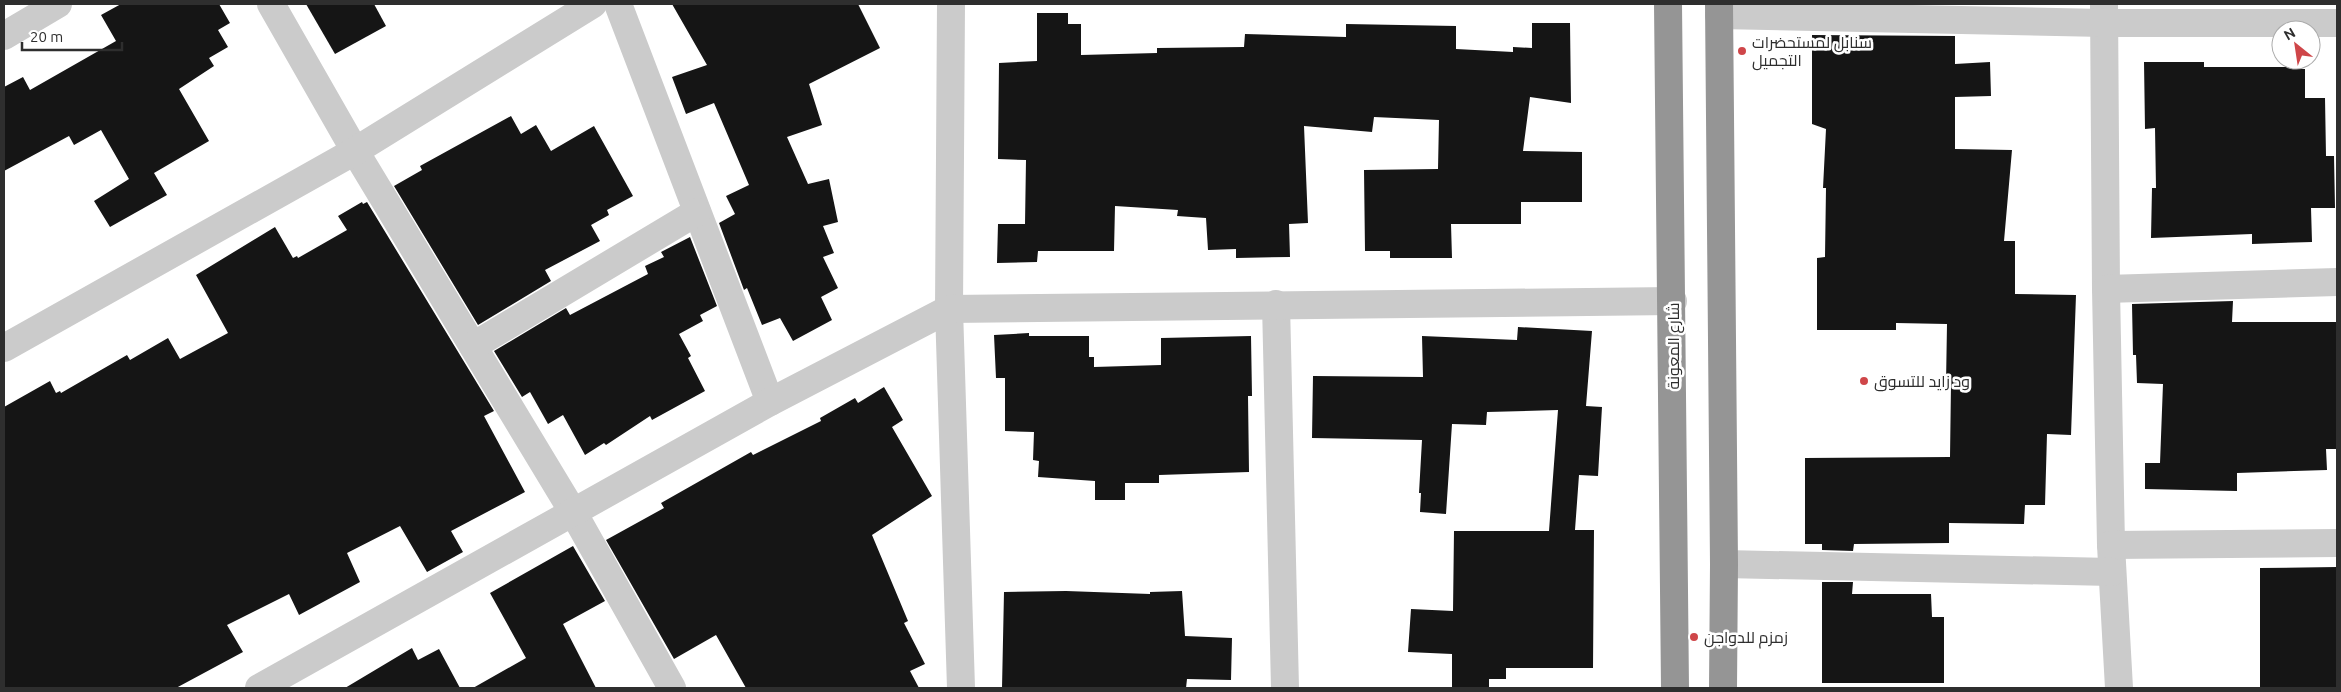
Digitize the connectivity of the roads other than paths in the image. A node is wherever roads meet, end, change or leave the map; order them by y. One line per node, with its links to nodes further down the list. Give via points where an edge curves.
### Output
1 (58, 4): 10 (street)
2 (271, 4): 11 (street)
3 (593, 4): 11 (street)
4 (618, 4): 12 (street)
5 (951, 4): 17 (street)
6 (1668, 4): 15 (highway, شارع المعونة)
7 (1719, 10): 8 (street); 24 (highway)
8 (2104, 13): 9 (street); 14 (street)
9 (2337, 23)
10 (4, 36)
11 (355, 151): 18 (street); 19 (street)
12 (697, 212): 18 (street); 20 (street)
13 (2337, 282): 14 (street)
14 (2106, 289): 23 (street)
15 (1673, 301): 16 (street); 30 (highway, شارع المعونة)
16 (1276, 304): 17 (street); 29 (street)
17 (949, 308): 20 (street); 28 (street)
18 (473, 346): 21 (street)
19 (4, 348)
20 (770, 402): 21 (street)
21 (572, 512): 26 (street); 27 (street)
22 (2337, 544): 23 (street)
23 (2111, 545): 25 (street)
24 (1724, 564): 25 (street); 31 (highway)
25 (2112, 572): 32 (street)
26 (259, 688)
27 (672, 688)
28 (961, 688)
29 (1285, 688)
30 (1675, 688)
31 (1723, 688)
32 (2119, 688)

